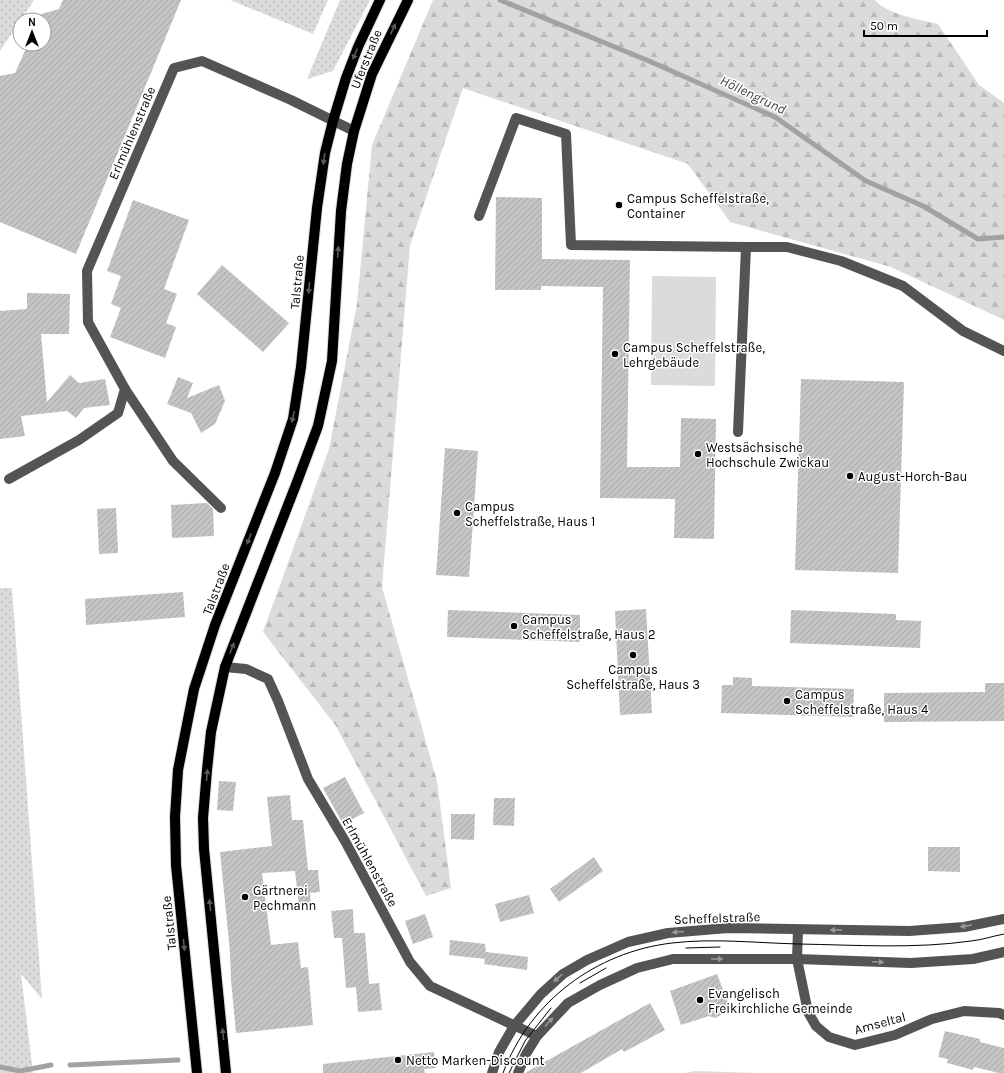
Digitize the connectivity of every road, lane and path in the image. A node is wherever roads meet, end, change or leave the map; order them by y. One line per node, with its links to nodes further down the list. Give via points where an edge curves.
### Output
1 (380, 0): 3 (main road, Uferstraße, one-way to 3, via 358,47)
2 (408, 0): 4 (main road, Uferstraße, one-way to 2, via 372,74)
3 (333, 121): 4 (street, Erlmühlenstraße); 8 (street, Erlmühlenstraße, via 202,61 174,68 87,271 88,322); 20 (main road, Talstraße, one-way to 20, via 325,153 317,208 301,367 293,419 194,689 178,770 175,817 176,865)
4 (354, 131): 12 (main road, one-way to 4, via 318,426 332,361 341,211)
5 (479, 216): 6 (street, via 516,118 566,134 572,245)
6 (746, 247): 7 (street, via 787,247 841,261 903,286 963,331); 9 (street)
7 (1004, 351)
8 (125, 389): 10 (street, via 118,413 78,440); 11 (street, Erlmühlenstraße, via 173,462)
9 (738, 432)
10 (9, 480)
11 (221, 508)
12 (225, 667): 18 (street, Erlmühlenstraße, via 246,669 268,679 308,778 345,840 410,962 430,986); 21 (main road, one-way to 12, via 203,818 211,732)
13 (1004, 919): 14 (street, Scheffelstraße, one-way to 14, via 964,927 910,931)
14 (798, 930): 16 (street, Amseltal); 18 (street, Scheffelstraße, one-way to 18, via 698,930 668,933 628,942 563,974 541,994)
15 (1004, 952): 16 (street, one-way to 15, via 911,963 973,959)
16 (797, 959): 17 (street, Amseltal, via 808,1012 816,1026 828,1037 855,1045 895,1035 932,1019 964,1011); 19 (street, one-way to 16, via 568,1003 637,968 672,959)
17 (1004, 1015)
18 (514, 1026): 19 (street, Erlmühlenstraße); 22 (street, Scheffelstraße, via 499,1052)
19 (537, 1036): 23 (street)
20 (197, 1073)
21 (226, 1073)
22 (492, 1073)
23 (518, 1073)

